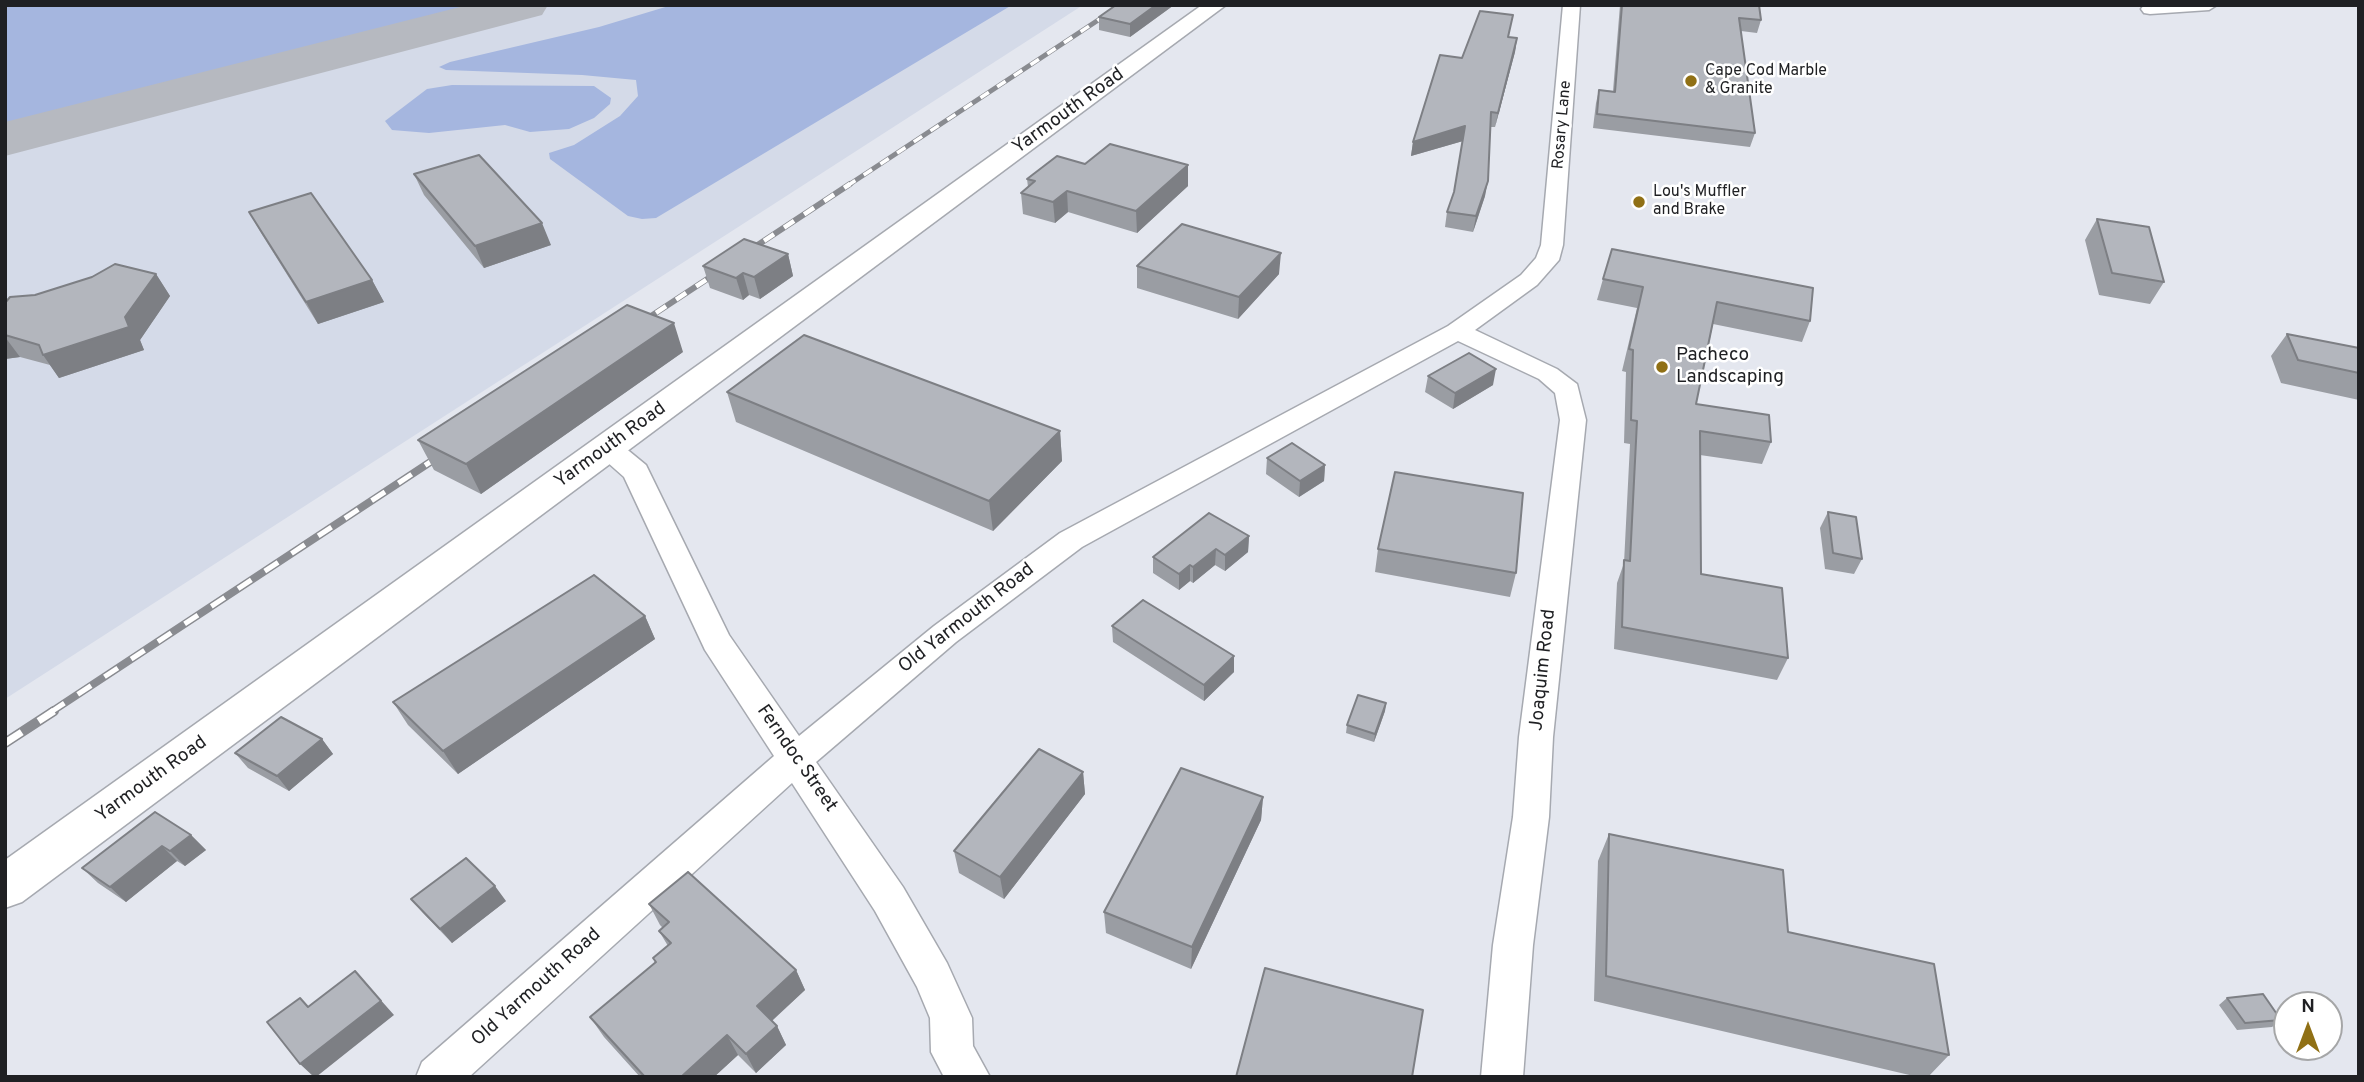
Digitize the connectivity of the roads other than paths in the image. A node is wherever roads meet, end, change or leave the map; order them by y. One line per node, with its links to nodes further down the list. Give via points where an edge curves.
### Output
1 (1216, 5): 7 (main road, Yarmouth Road)
2 (1572, 5): 5 (street, Rosary Lane)
3 (2209, 5): 4 (street)
4 (2150, 9)
5 (1552, 245): 6 (street, Old Yarmouth Road, via 1547,260 1529,280)
6 (1457, 331): 8 (street, Old Yarmouth Road, via 1072,540 993,596); 12 (street, Joaquim Road, via 1548,373 1568,390 1573,420)
7 (608, 448): 8 (street, Ferndoc Street, via 636,472 716,641); 9 (main road, Yarmouth Road)
8 (795, 759): 10 (street, Ferndoc Street, via 852,840 933,976 951,1018); 11 (street, Old Yarmouth Road)
9 (5, 887)
10 (954, 1068)
11 (437, 1077)
12 (1502, 1077)

